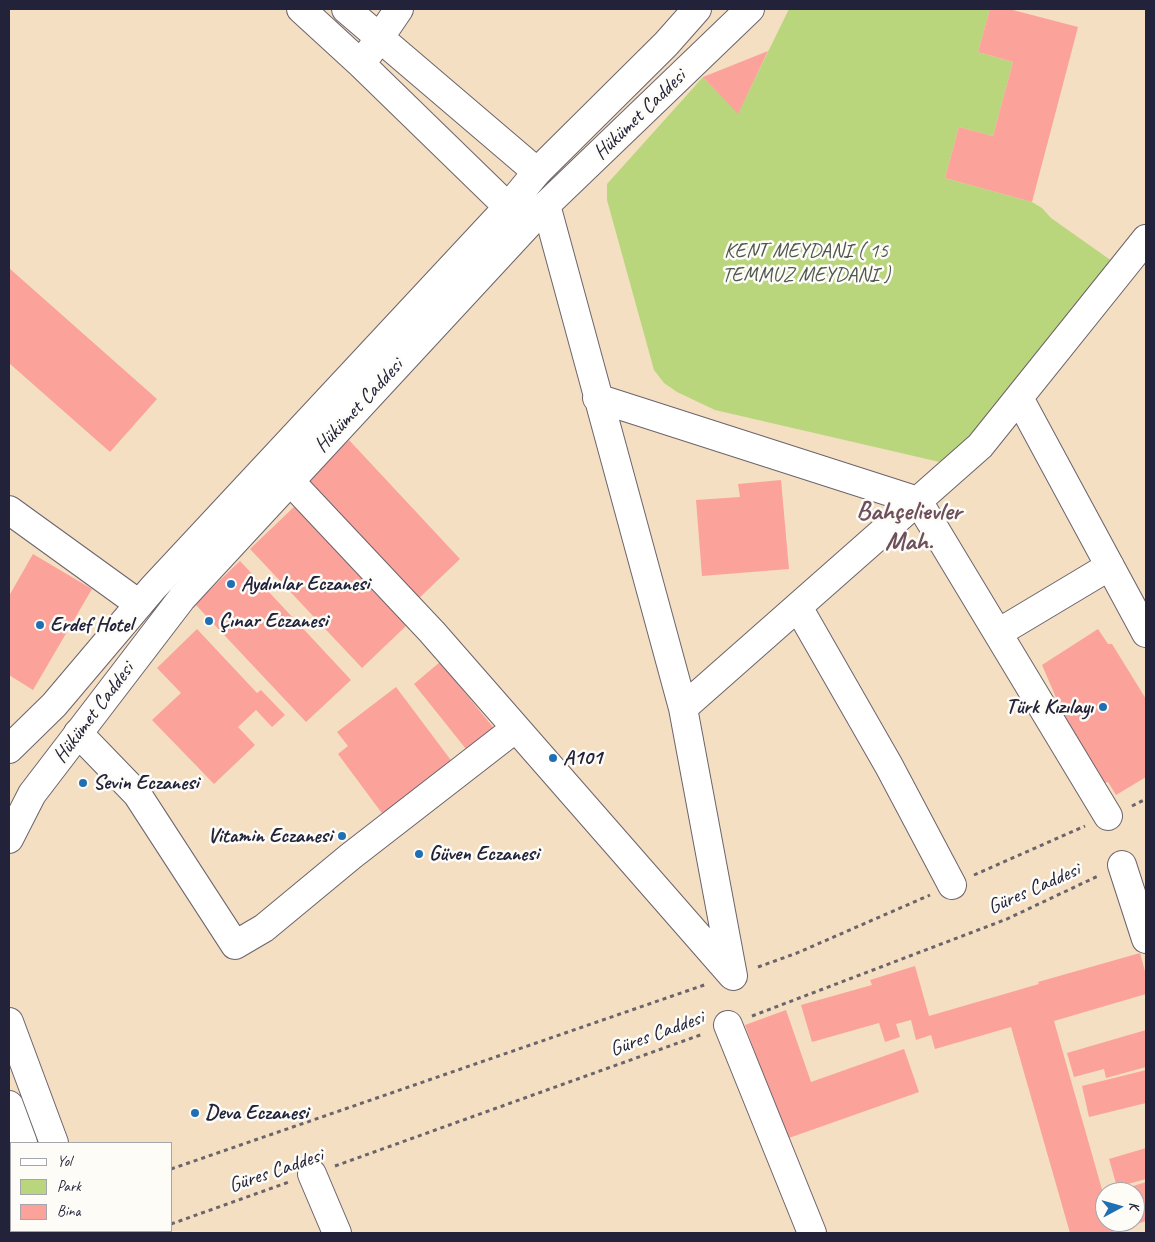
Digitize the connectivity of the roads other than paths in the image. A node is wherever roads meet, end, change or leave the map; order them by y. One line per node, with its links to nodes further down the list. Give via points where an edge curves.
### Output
1 (301, 9): 7 (street)
2 (346, 9): 6 (street)
3 (399, 9): 6 (street)
4 (697, 9): 8 (street)
5 (750, 9): 9 (street, Hükümet Caddesi)
6 (380, 38): 7 (street); 8 (street)
7 (361, 64): 10 (street)
8 (537, 172): 10 (street)
9 (546, 205): 12 (street); 14 (street, Hükümet Caddesi)
10 (508, 207): 18 (street)
11 (1146, 239): 13 (street)
12 (597, 398): 15 (street); 22 (street)
13 (1019, 398): 15 (street, via 980,446); 17 (street)
14 (290, 481): 23 (street, via 432,632); 24 (street, Hükümet Caddesi, via 182,598)
15 (918, 501): 19 (street); 20 (street)
16 (9, 510): 18 (street)
17 (1110, 566): 20 (street); 21 (street)
18 (139, 604): 25 (street, via 54,705)
19 (798, 607): 22 (street); 29 (street, via 889,766)
20 (998, 633): 26 (street)
21 (1146, 633)
22 (683, 708): 23 (street, via 733,976)
23 (516, 728): 24 (street, via 264,928 235,944 137,794)
24 (78, 733): 27 (street, Hükümet Caddesi, via 32,794)
25 (9, 749)
26 (1108, 816)
27 (9, 839)
28 (1122, 866): 30 (street)
29 (952, 885)
30 (1146, 939)
31 (9, 1022): 35 (street)
32 (728, 1025): 38 (street)
33 (9, 1105): 34 (street)
34 (23, 1142)
35 (54, 1142)
36 (312, 1174): 37 (street)
37 (337, 1233)
38 (812, 1233)

